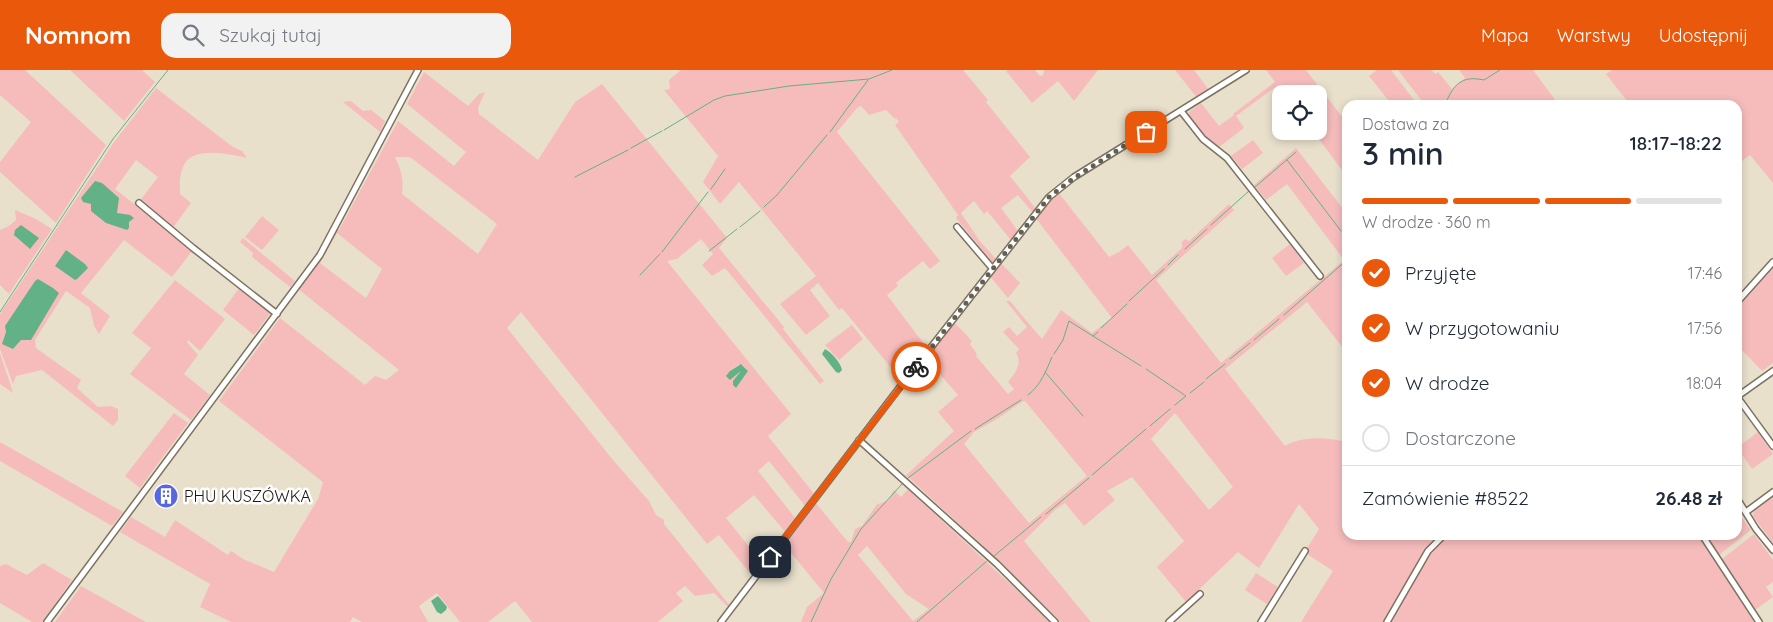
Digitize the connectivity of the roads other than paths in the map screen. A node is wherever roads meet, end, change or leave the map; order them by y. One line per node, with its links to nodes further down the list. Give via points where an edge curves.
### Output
1 (418, 70): 10 (street, via 320,255)
2 (1246, 70): 3 (street)
3 (1180, 111): 7 (street, via 1055,192); 8 (street, via 1203,140 1228,158)
4 (139, 203): 10 (street)
5 (957, 227): 7 (street)
6 (1773, 262): 9 (street)
7 (992, 268): 14 (street)
8 (1320, 276)
9 (1742, 297)
10 (277, 314): 24 (street)
11 (1773, 370): 12 (street)
12 (1742, 394)
13 (1742, 403): 15 (street)
14 (859, 440): 25 (street); 26 (street, via 970,539)
15 (1773, 446)
16 (1773, 492): 18 (street)
17 (1742, 506): 18 (street)
18 (1746, 512): 21 (street)
19 (1439, 540): 29 (street, via 1428,550)
20 (1705, 540): 30 (street)
21 (1773, 550)
22 (1305, 551): 28 (street)
23 (1200, 594): 27 (street)
24 (47, 622)
25 (721, 622)
26 (1055, 622)
27 (1169, 622)
28 (1261, 622)
29 (1387, 622)
30 (1759, 622)

